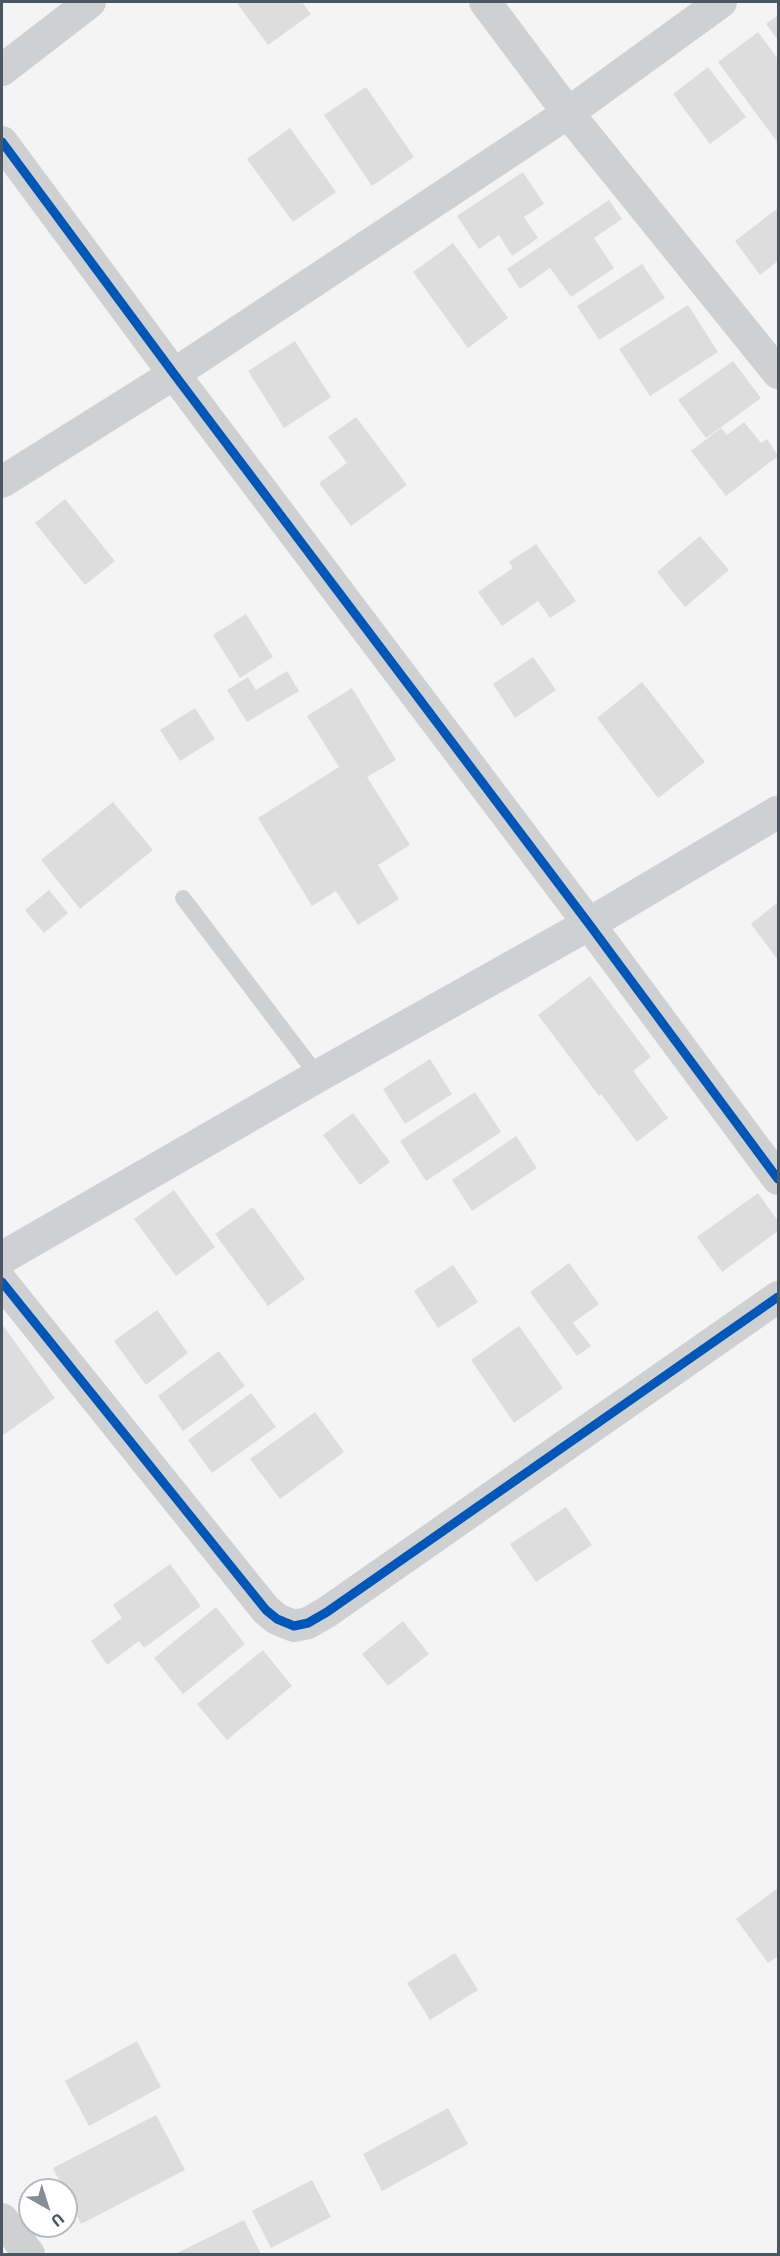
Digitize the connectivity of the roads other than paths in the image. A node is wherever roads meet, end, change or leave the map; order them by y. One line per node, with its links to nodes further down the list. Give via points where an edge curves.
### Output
1 (90, 2): 4 (street)
2 (484, 2): 5 (street)
3 (721, 2): 5 (street)
4 (2, 70)
5 (568, 113): 7 (street); 8 (street)
6 (2, 142): 8 (street)
7 (778, 373)
8 (174, 374): 9 (street); 12 (street)
9 (2, 483)
10 (778, 812): 12 (street)
11 (183, 898): 13 (lane)
12 (589, 924): 13 (street); 14 (street)
13 (318, 1076): 15 (street)
14 (778, 1179)
15 (2, 1258)
16 (2, 1282): 17 (street, via 266,1610 294,1626 327,1612)
17 (778, 1297)
18 (2, 2219): 19 (street)
19 (29, 2254)

